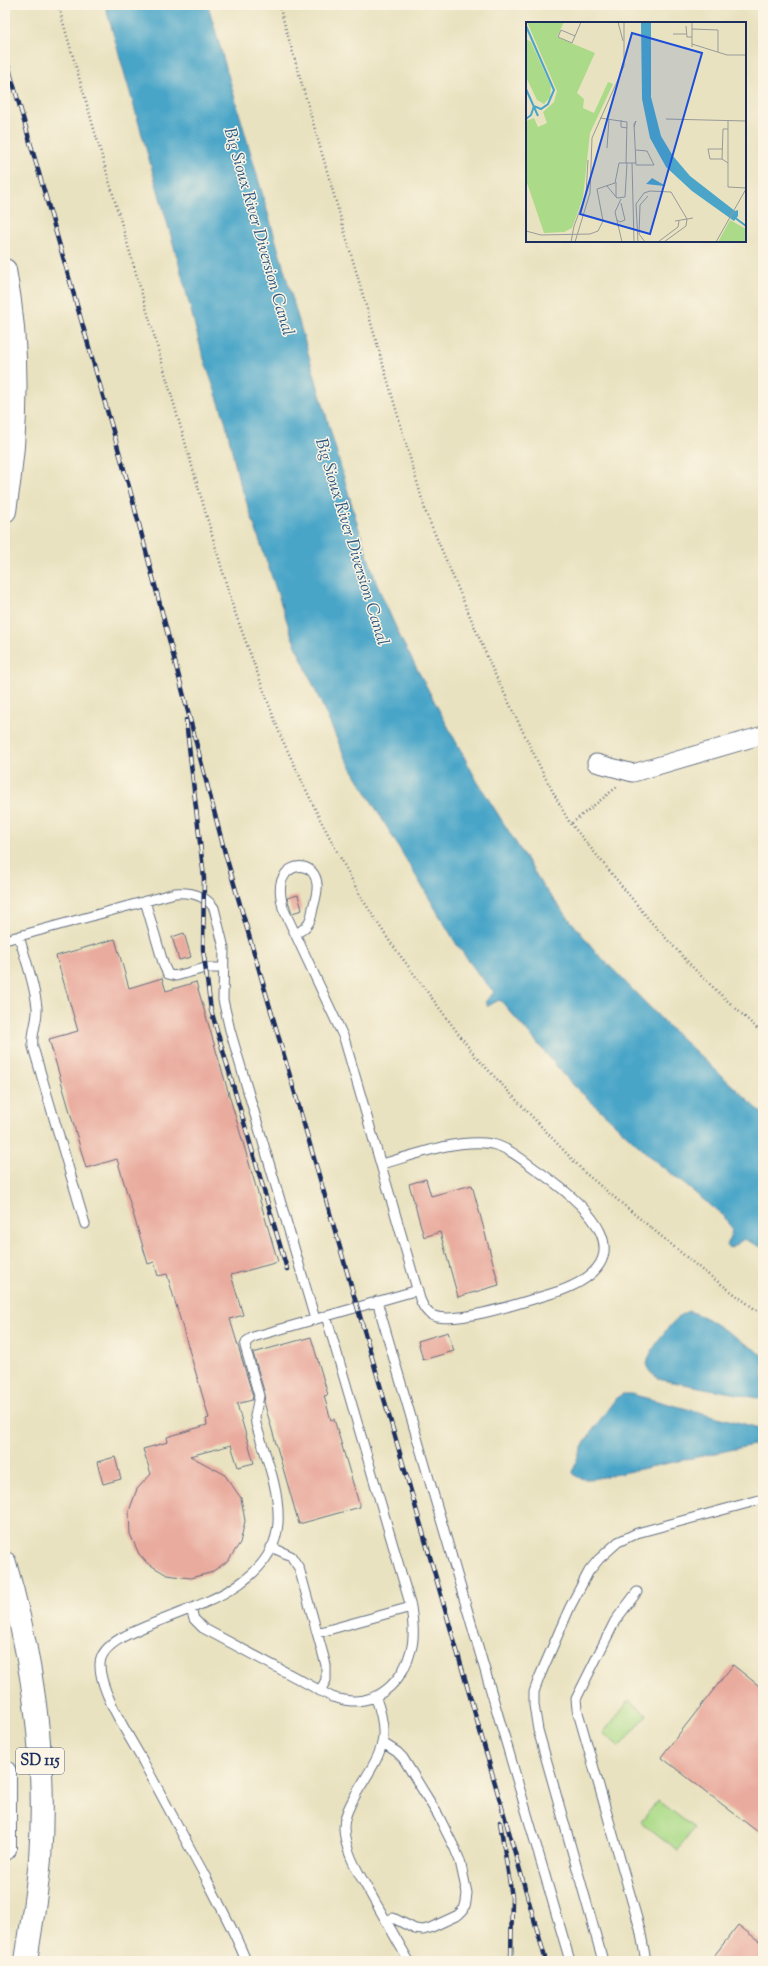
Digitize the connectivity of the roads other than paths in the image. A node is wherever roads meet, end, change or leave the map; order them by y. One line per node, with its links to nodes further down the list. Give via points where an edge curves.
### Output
1 (5, 270): 2 (main road, via 13,325 16,390 11,469)
2 (5, 511)
3 (763, 735): 4 (street, via 633,773)
4 (596, 763)
5 (145, 901): 7 (lane); 9 (lane, via 168,974 176,976 205,968); 9 (lane, via 186,892 210,903 214,908 224,948)
6 (296, 934): 6 (lane, via 283,908 280,888 287,871 301,866 313,871 317,892 310,922); 10 (lane, via 344,1038)
7 (19, 936): 8 (lane); 11 (lane, via 37,1010 32,1039)
8 (5, 940)
9 (224, 968): 15 (lane, via 223,1000 230,1030)
10 (382, 1164): 12 (lane); 12 (lane, via 459,1144 494,1144 511,1152 562,1188 581,1205 601,1232 604,1258 598,1268 573,1286 560,1291 453,1318 435,1316 428,1312)
11 (85, 1224)
12 (418, 1290): 13 (lane)
13 (377, 1301): 14 (lane); 32 (lane)
14 (326, 1316): 15 (lane); 20 (lane)
15 (315, 1319): 17 (lane, via 253,1337 245,1346 259,1396 256,1424 273,1481 278,1509 278,1524)
16 (763, 1499): 33 (lane, via 637,1533 618,1542 589,1571 570,1607 534,1692 538,1730)
17 (270, 1547): 21 (lane, via 259,1566 244,1580 221,1596); 22 (lane, via 291,1556 296,1562)
18 (5, 1563): 29 (main road, SD 115, via 29,1662 41,1774 40,1860)
19 (636, 1592): 34 (lane, via 615,1621 576,1699 640,1929)
20 (411, 1608): 22 (lane); 24 (lane, via 411,1650 404,1670 391,1688)
21 (191, 1609): 23 (lane, via 194,1619 203,1628); 30 (lane, via 134,1631 111,1644 103,1653 100,1673 116,1711 218,1900)
22 (317, 1633): 23 (lane, via 327,1672)
23 (320, 1691): 24 (lane, via 332,1697 354,1701)
24 (376, 1696): 25 (lane, via 384,1724)
25 (383, 1743): 28 (lane, via 351,1803 344,1828 349,1854); 28 (lane, via 403,1758 438,1815 460,1861 467,1893 464,1909 458,1915 430,1928 415,1929 393,1918)
26 (5, 1772): 27 (main road, SD 115)
27 (5, 1849)
28 (386, 1921): 31 (lane)
29 (26, 1961)
30 (246, 1961)
31 (409, 1961)
32 (570, 1961)
33 (603, 1961)
34 (646, 1961)

